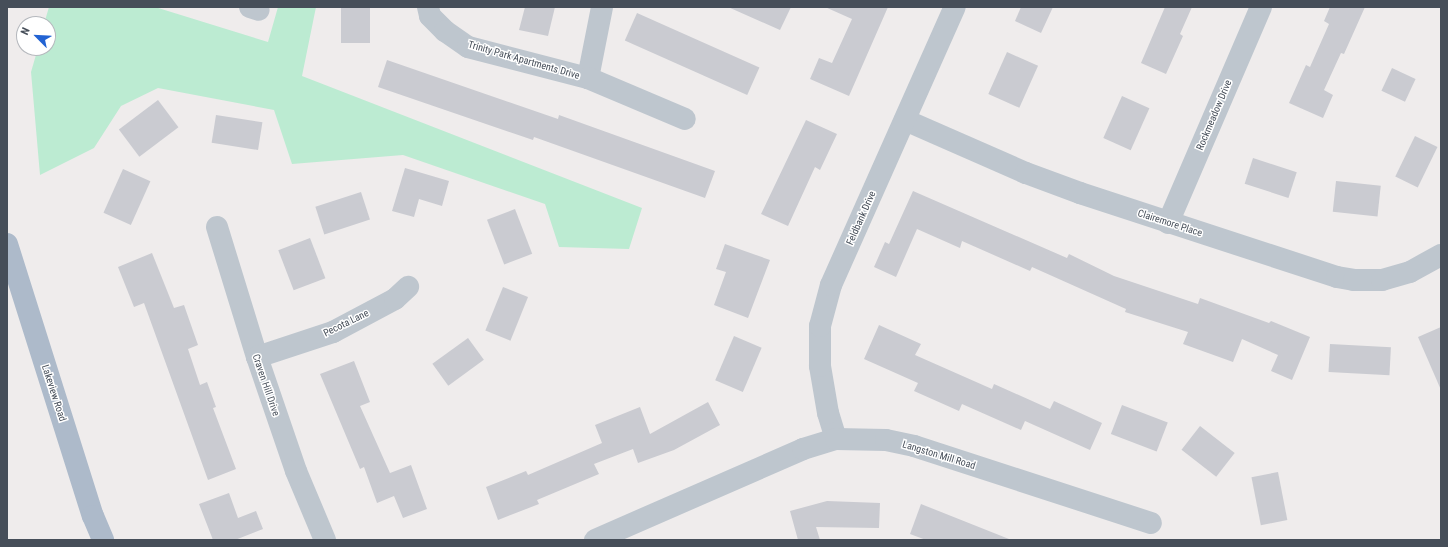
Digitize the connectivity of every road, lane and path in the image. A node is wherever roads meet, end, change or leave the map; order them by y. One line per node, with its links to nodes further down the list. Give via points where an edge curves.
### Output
1 (428, 7): 5 (street, Trinity Park Apartments Drive, via 430,16 445,31 468,47)
2 (602, 7): 5 (street, Trinity Park Apartments Drive)
3 (954, 7): 7 (street, Feldbank Drive)
4 (1261, 7): 8 (street, Rockmeadow Drive)
5 (588, 78): 6 (street)
6 (685, 119)
7 (905, 120): 8 (street, Clairemore Place, via 1026,173); 14 (street, Feldbank Drive, via 831,285 820,326 820,366 828,413)
8 (1168, 223): 11 (street, Clairemore Place, via 1337,277 1354,280 1382,280 1410,272)
9 (217, 226): 13 (street, Craven Hill Drive)
10 (7, 244): 16 (main road, Lakeview Road, via 93,516)
11 (1441, 255)
12 (408, 287): 13 (street, Pecota Lane, via 395,299 333,332)
13 (257, 357): 17 (street, Craven Hill Drive, via 296,471)
14 (836, 439): 15 (street, Langston Mill Road, via 886,440 914,446); 18 (street, Langston Mill Road, via 803,449)
15 (1151, 523)
16 (103, 540)
17 (325, 540)
18 (595, 540)

